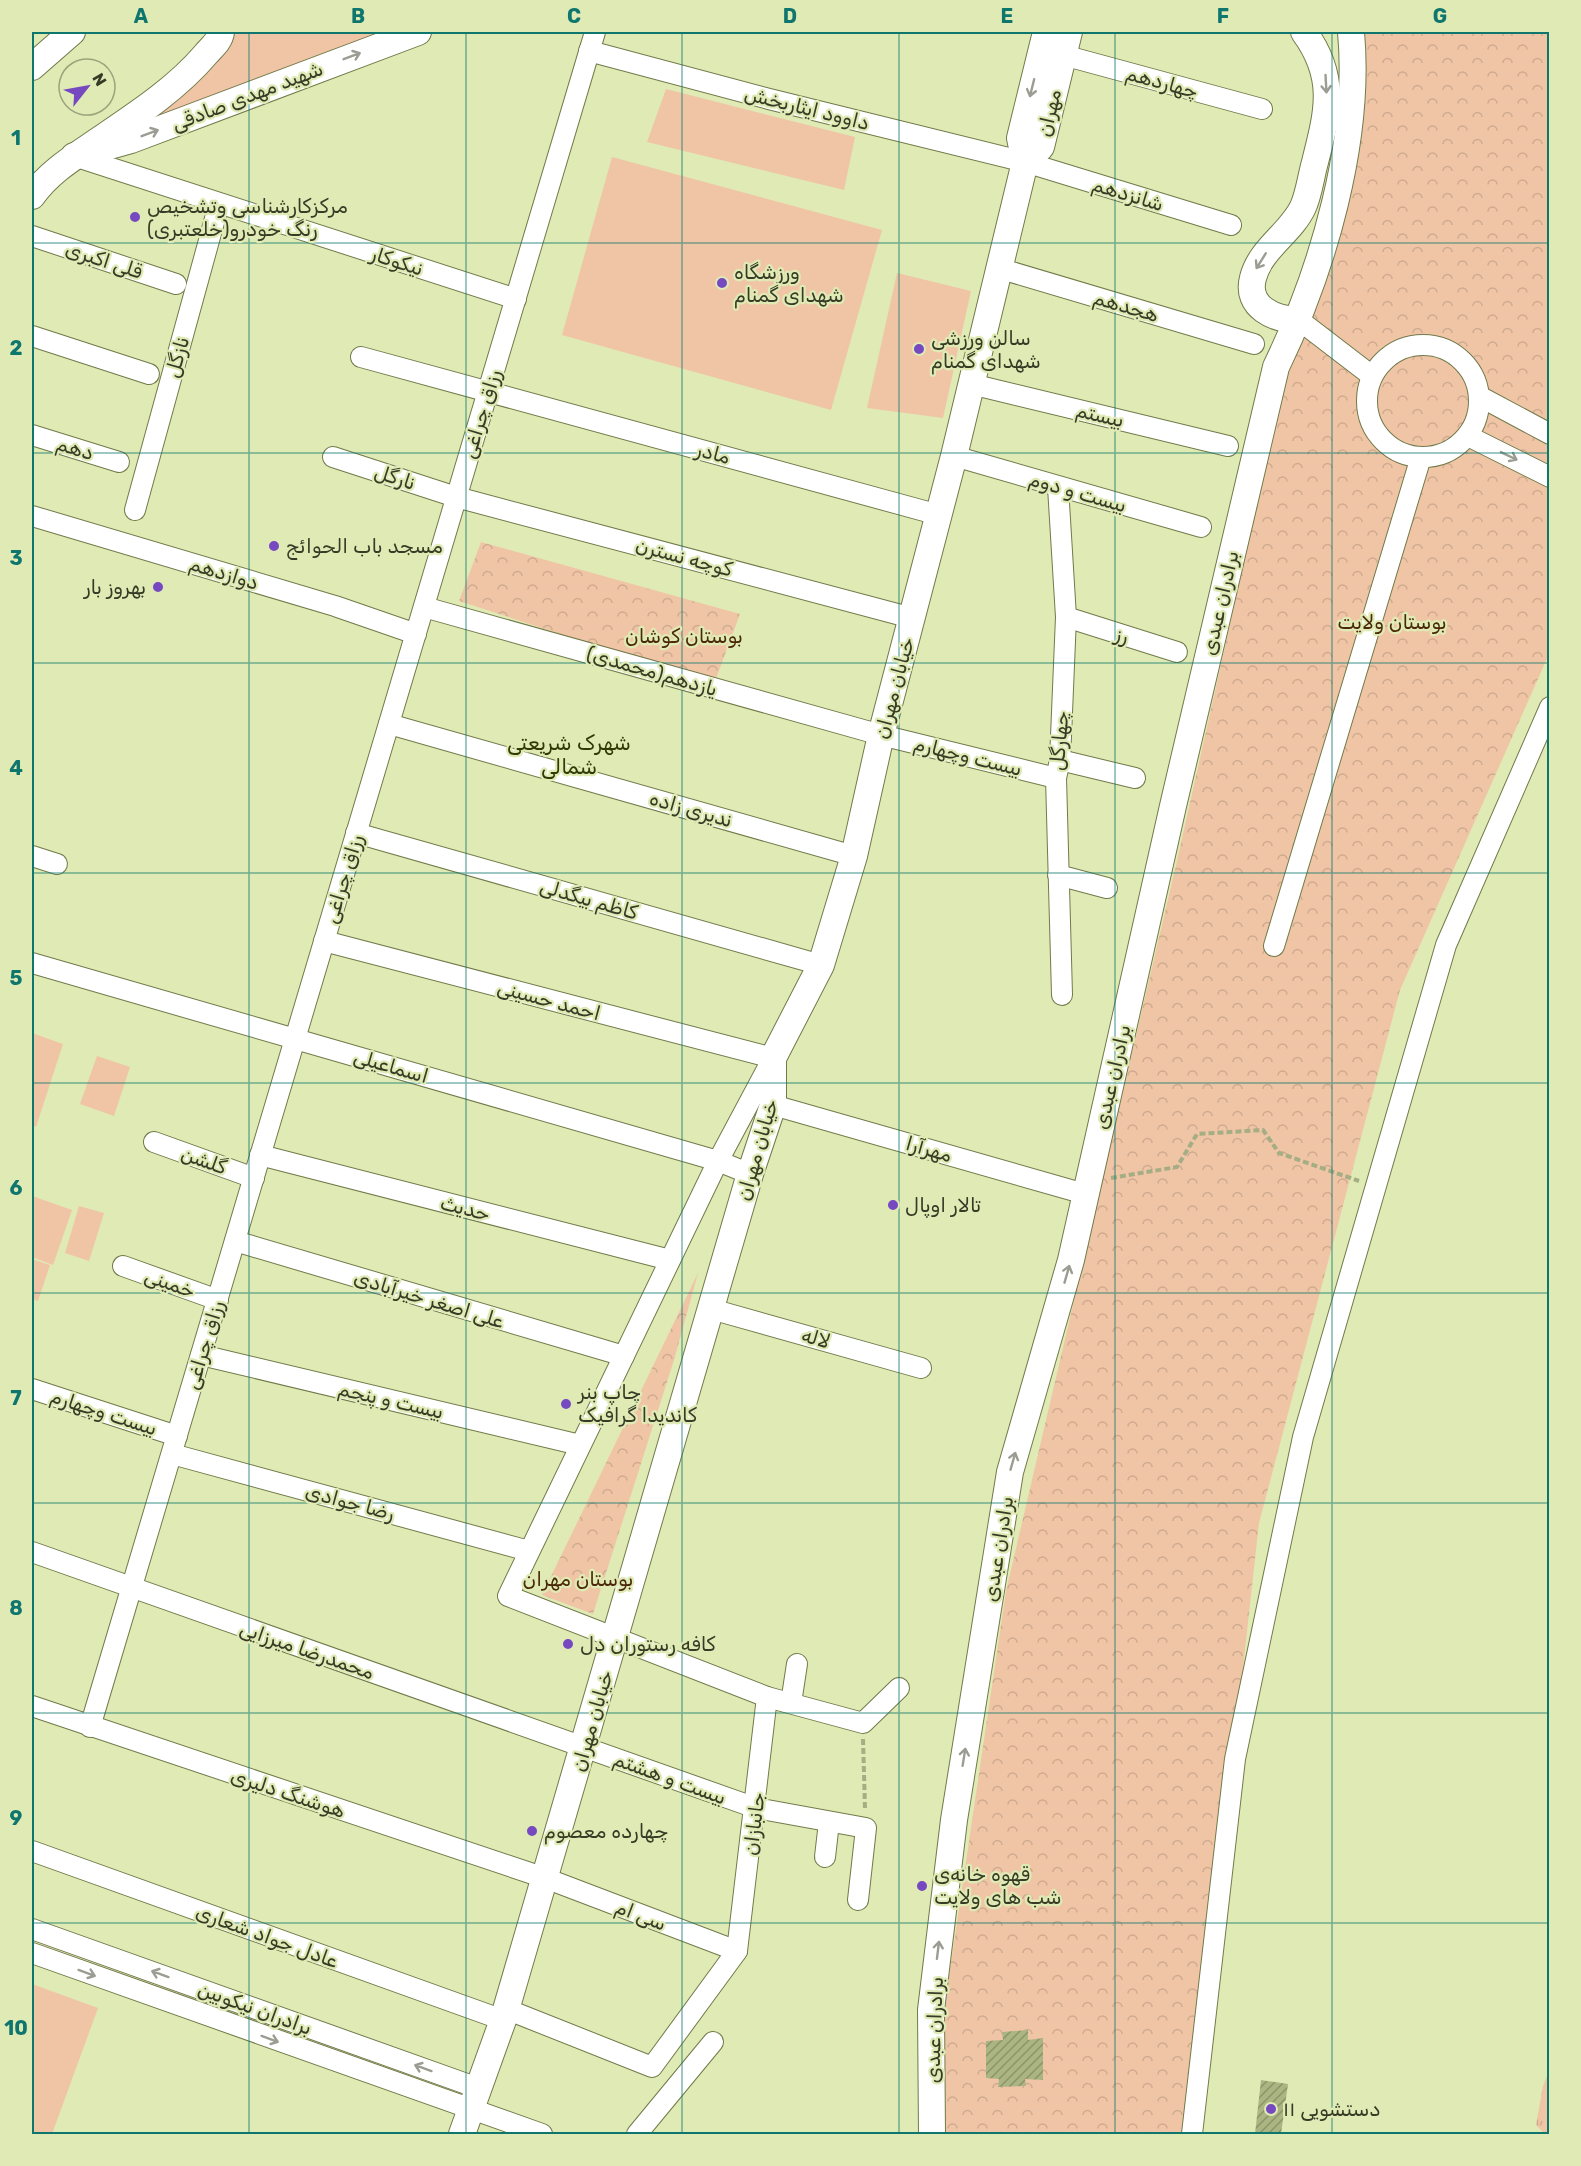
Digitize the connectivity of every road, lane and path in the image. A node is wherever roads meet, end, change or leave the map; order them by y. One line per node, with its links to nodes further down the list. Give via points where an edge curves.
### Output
1 (72, 32): 10 (main road)
2 (221, 32): 12 (main road, via 200,61 152,105)
3 (418, 32): 12 (main road, شهید مهدی صادقی, one-way to 3, via 131,140)
4 (595, 32): 9 (street, رزاق چراغی)
5 (1046, 32): 13 (main road, مهران, one-way to 13, via 1020,138)
6 (1304, 32): 21 (main road, one-way to 21, via 1317,50 1327,77 1327,116 1303,207 1259,263 1252,280 1253,297 1265,312 1281,320)
7 (1350, 35): 21 (main road, برادران عبدی, via 1351,122 1327,230)
8 (1066, 43): 11 (street, چهاردهم); 13 (main road, مهران, via 1041,147)
9 (590, 51): 13 (street, داوود ایثاربخش); 20 (street, رزاق چراغی)
10 (32, 67)
11 (1262, 109)
12 (74, 156): 14 (main road, via 44,179); 15 (street, نیکوکار)
13 (1025, 162): 16 (street, شانزدهم); 18 (main road, خیابان مهران)
14 (32, 196)
15 (219, 204): 20 (street, نیکوکار); 41 (street, نازگل)
16 (1231, 225)
17 (32, 236): 19 (street, قلی اکبری)
18 (998, 268): 23 (street, هجدهم); 27 (main road, خیابان مهران)
19 (176, 284)
20 (516, 299): 28 (street, رزاق چراغی)
21 (1299, 320): 26 (street); 74 (main road, برادران عبدی, via 1276,368)
22 (32, 336): 25 (street)
23 (1254, 344)
24 (362, 357): 28 (street, مادر)
25 (149, 374)
26 (1372, 376): 29 (street, via 1398,350 1433,345 1464,362 1474,377); 36 (street, via 1367,393 1374,429 1387,444)
27 (971, 384): 33 (street, بیستم); 34 (main road, خیابان مهران)
28 (488, 392): 40 (street, رزاق چراغی); 42 (street, مادر)
29 (1479, 396): 30 (street); 32 (street, via 1478,415)
30 (1550, 434)
31 (32, 435): 37 (street, دهم)
32 (1468, 436): 36 (street, via 1440,455); 38 (street, one-way to 38)
33 (1228, 446)
34 (954, 456): 39 (street, بیست و دوم); 42 (main road, خیابان مهران)
35 (333, 457): 40 (street, نارگل)
36 (1421, 457): 62 (street)
37 (119, 462)
38 (1550, 477)
39 (1058, 487): 44 (street, بیست و دوم); 46 (street, چهارگل)
40 (456, 497): 45 (street, رزاق چراغی); 47 (street, کوچه نسترن)
41 (135, 510)
42 (939, 514): 47 (main road, خیابان مهران)
43 (32, 516): 48 (street, دوازدهم)
44 (1201, 527)
45 (424, 607): 48 (street, رزاق چراغی); 52 (street, یازدهم(محمدی))
46 (1066, 617): 49 (street, رز); 53 (street, چهارگل)
47 (912, 618): 52 (main road, خیابان مهران)
48 (416, 634): 51 (street, رزاق چراغی)
49 (1177, 652)
50 (1550, 707): 75 (street, via 1446,945)
51 (389, 724): 55 (street, رزاق چراغی); 57 (street, ندیری زاده)
52 (881, 735): 53 (street, بیست وچهارم); 57 (main road, خیابان مهران)
53 (1058, 769): 54 (street, بیست وچهارم); 59 (street, چهارگل)
54 (1135, 778)
55 (356, 833): 61 (street, رزاق چراغی); 64 (street, کاظم بیگدلی)
56 (32, 856): 58 (street)
57 (854, 856): 64 (main road, خیابان مهران)
58 (57, 864)
59 (1058, 875): 60 (street); 65 (street, چهارگل)
60 (1107, 888)
61 (324, 941): 66 (street, رزاق چراغی); 67 (street, احمد حسینی)
62 (1274, 946)
63 (32, 963): 66 (street, اسماعیلی)
64 (821, 965): 67 (main road, خیابان مهران)
65 (1062, 994)
66 (295, 1038): 70 (street, رزاق چراغی); 71 (street, اسماعیلی)
67 (773, 1058): 68 (main road, خیابان مهران); 71 (street)
68 (773, 1105): 72 (main road, خیابان مهران); 74 (street, مهرآرا)
69 (154, 1142): 73 (street, گلشن)
70 (261, 1155): 73 (street, رزاق چراغی); 77 (street, حدیث)
71 (718, 1161): 72 (street, اسماعیلی); 77 (street)
72 (750, 1174): 80 (main road, خیابان مهران)
73 (254, 1178): 76 (street, رزاق چراغی)
74 (1095, 1186): 75 (path, via 1178,1167 1197,1134 1263,1130 1279,1153); 114 (main road, برادران عبدی, one-way to 74, via 931,2010 954,1820 1008,1484)
75 (1376, 1187): 115 (street, via 1303,1437 1235,1759)
76 (235, 1241): 79 (street, رزاق چراغی); 82 (street, علی اصغر خیرآبادی)
77 (670, 1260): 82 (street)
78 (123, 1266): 79 (street, خمینی)
79 (218, 1300): 81 (street, رزاق چراغی)
80 (711, 1309): 83 (street, لاله); 90 (main road, خیابان مهران)
81 (201, 1355): 85 (street, رزاق چراغی); 86 (street, بیست و پنجم)
82 (624, 1356): 86 (street)
83 (921, 1368)
84 (32, 1389): 85 (street, بیست وچهارم)
85 (174, 1445): 87 (street, رضا جوادی); 89 (street, رزاق چراغی)
86 (580, 1445): 87 (street)
87 (529, 1551): 90 (street, via 508,1596)
88 (32, 1552): 89 (street, محمدرضا میرزایی)
89 (131, 1589): 97 (street, رزاق چراغی); 98 (street, محمدرضا میرزایی)
90 (616, 1637): 93 (street); 98 (main road, خیابان مهران)
91 (797, 1664): 94 (street)
92 (899, 1688): 96 (street)
93 (767, 1697): 94 (street); 99 (street, جانبازان)
94 (791, 1703): 96 (street)
95 (32, 1706): 97 (street, هوشنگ دلیری)
96 (863, 1723): 101 (path)
97 (90, 1727): 104 (street, هوشنگ دلیری)
98 (584, 1747): 99 (street, بیست و هشتم); 104 (main road, خیابان مهران)
99 (756, 1808): 100 (street, بیست و هشتم); 107 (street, جانبازان)
100 (829, 1821): 101 (street, بیست و هشتم); 103 (street)
101 (866, 1828): 105 (street)
102 (32, 1851): 109 (street, عادل جواد شعاری)
103 (825, 1857)
104 (545, 1878): 107 (street, سی ام); 109 (main road, خیابان مهران)
105 (858, 1900)
106 (32, 1929): 111 (street, برادران نیکوبین, one-way to 106)
107 (737, 1951): 109 (street, عادل جواد شعاری, via 652,2067)
108 (32, 1953): 111 (street, برادران نیکوبین, one-way to 111)
109 (504, 2014): 111 (main road, خیابان مهران)
110 (713, 2042): 113 (street)
111 (470, 2111): 112 (street)
112 (542, 2134)
113 (637, 2134)
114 (932, 2134)
115 (1192, 2134)

